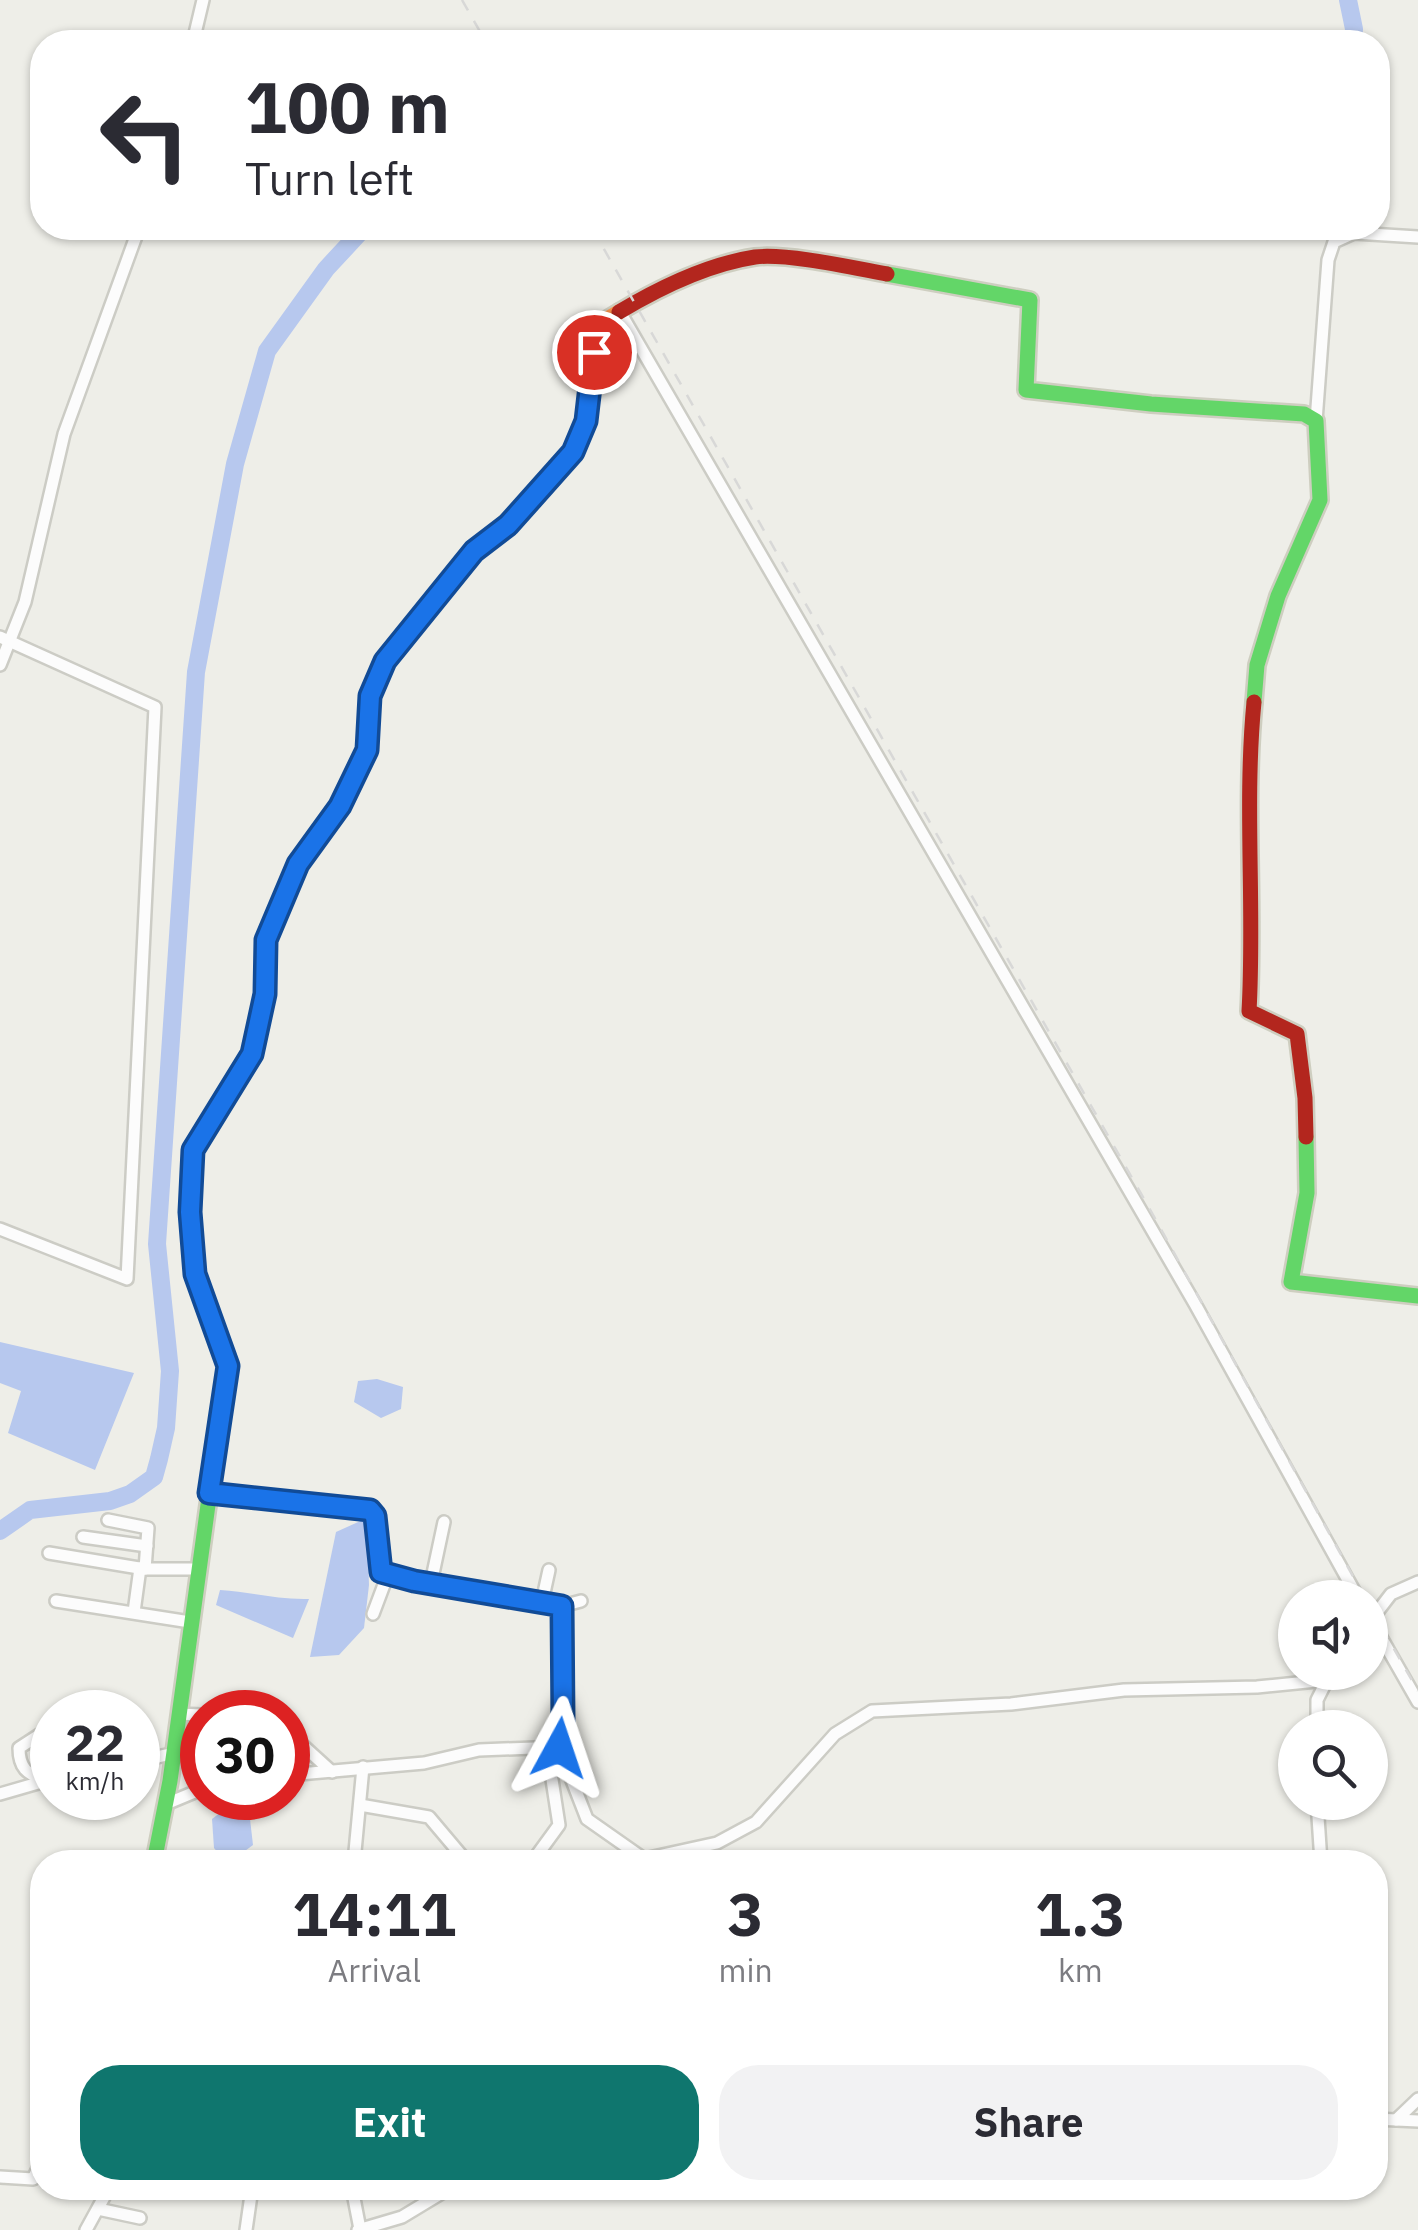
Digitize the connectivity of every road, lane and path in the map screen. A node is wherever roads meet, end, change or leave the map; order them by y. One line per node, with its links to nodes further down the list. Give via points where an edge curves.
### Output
1 (202, 0): 2 (street)
2 (196, 30)
3 (1390, 235): 4 (street)
4 (1418, 237)
5 (135, 240): 9 (street, via 64,434 25,602)
6 (1338, 240): 8 (street, via 1328,260)
7 (620, 312): 8 (street, via 666,284 757,257 829,264 1030,300 1026,390 1304,414); 13 (street, via 600,324 586,421 573,452 508,525 474,551 385,661 370,696 367,750 340,806 298,864 266,940 265,994 252,1054 193,1150 195,1274 228,1366); 23 (street)
8 (1316, 421): 12 (street, via 1320,500 1278,596 1258,665 1251,729 1250,1011 1298,1034 1307,1193 1291,1282)
9 (5, 639): 10 (street); 11 (street, via 156,706 126,1278)
10 (0, 665)
11 (0, 1229)
12 (1418, 1296)
13 (209, 1493): 20 (street); 22 (street, via 370,1510 381,1572)
14 (108, 1520): 17 (street, via 148,1528)
15 (444, 1522): 25 (street)
16 (84, 1537): 17 (street)
17 (147, 1546): 19 (street)
18 (49, 1553): 19 (street)
19 (142, 1569): 20 (street); 31 (street)
20 (198, 1569): 33 (street)
21 (549, 1570): 29 (street)
22 (388, 1574): 25 (street); 32 (street)
23 (1348, 1580)
24 (1418, 1582): 26 (street)
25 (431, 1584): 29 (street)
26 (1388, 1599)
27 (56, 1601): 31 (street)
28 (580, 1601): 30 (street)
29 (542, 1602): 30 (street)
30 (562, 1606): 39 (street, via 563,1721)
31 (134, 1612): 33 (street)
32 (373, 1614)
33 (190, 1622): 37 (street)
34 (1388, 1653): 36 (street)
35 (1278, 1684): 58 (street, via 872,1710 835,1734 756,1822)
36 (1418, 1702)
37 (178, 1714): 41 (street)
38 (30, 1741): 45 (street, via 19,1748 19,1761)
39 (553, 1747): 43 (street); 56 (street, via 559,1826); 57 (street, via 587,1819)
40 (310, 1752): 44 (street)
41 (172, 1754): 42 (street); 50 (street)
42 (160, 1756)
43 (364, 1767): 44 (street); 51 (street)
44 (332, 1772): 46 (street)
45 (30, 1774)
46 (310, 1774)
47 (30, 1785): 48 (street)
48 (0, 1794)
49 (180, 1798): 50 (street)
50 (166, 1804): 53 (street)
51 (360, 1806): 54 (street); 55 (street, via 430,1818)
52 (1318, 1820): 59 (street)
53 (156, 1850)
54 (355, 1850)
55 (456, 1850)
56 (541, 1850)
57 (629, 1850)
58 (684, 1850)
59 (1320, 1850)
60 (1418, 2098): 62 (street)
61 (1388, 2119): 62 (street)
62 (1396, 2120): 63 (street)
63 (1418, 2121)
64 (0, 2177): 65 (street)
65 (30, 2179)
66 (102, 2200): 71 (street)
67 (106, 2200): 71 (street)
68 (250, 2200): 75 (street)
69 (354, 2200): 76 (street)
70 (434, 2200): 73 (street)
71 (98, 2208): 72 (street); 74 (street)
72 (140, 2218)
73 (404, 2223): 76 (street)
74 (86, 2230)
75 (246, 2230)
76 (359, 2230)

